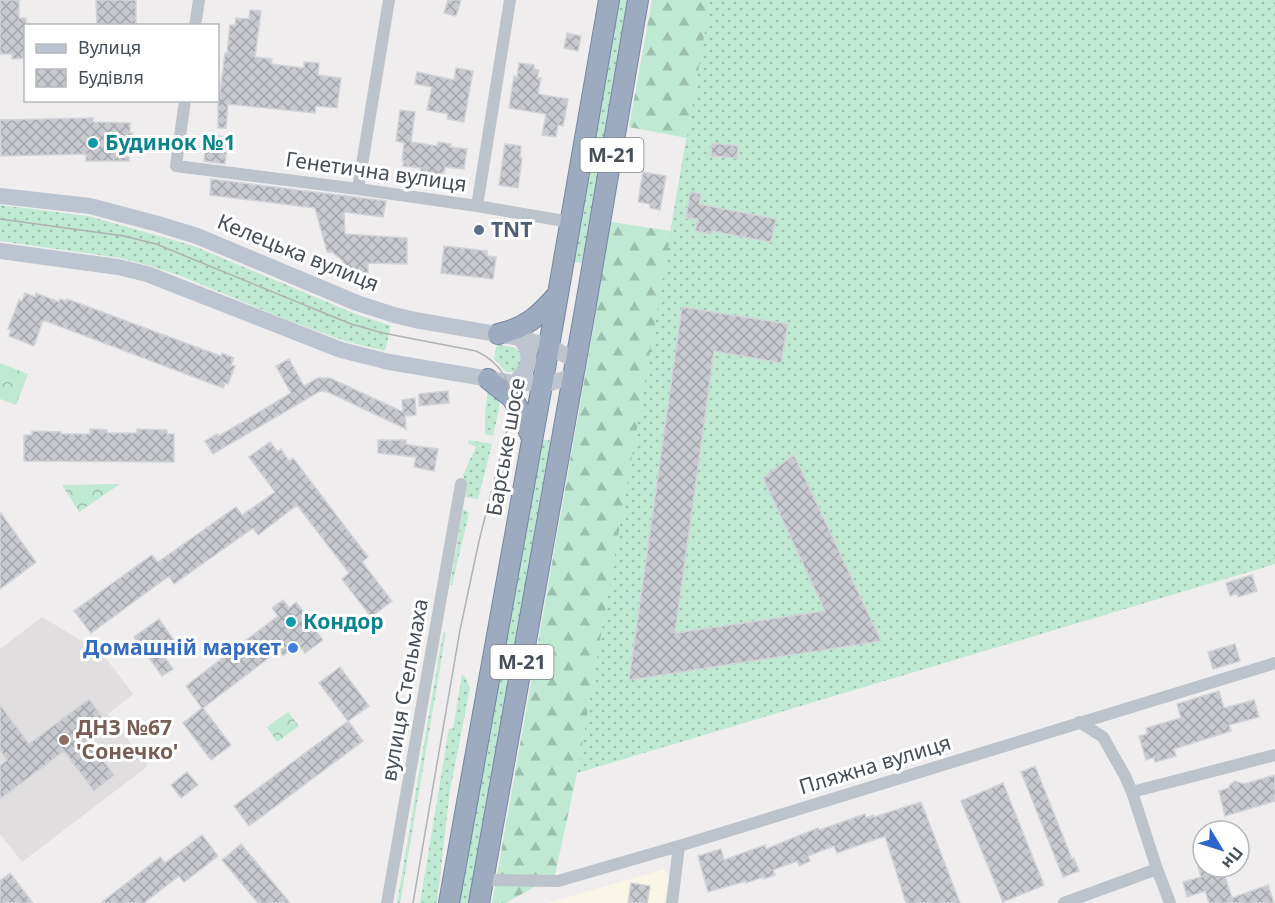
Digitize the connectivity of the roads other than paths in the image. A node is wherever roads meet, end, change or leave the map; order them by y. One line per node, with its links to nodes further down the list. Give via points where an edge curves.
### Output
1 (199, 0): 6 (street)
2 (389, 0): 8 (street)
3 (510, 0): 10 (street)
4 (609, 0): 11 (highway, Барське шосе / М-21)
5 (639, 0): 14 (highway, М-21)
6 (195, 24)
7 (185, 102): 8 (street, Генетична вулиця, via 176,166)
8 (358, 189): 10 (street, Генетична вулиця)
9 (0, 196): 15 (main road, Келецька вулиця, via 90,206 158,224 197,236 379,311)
10 (477, 206): 11 (street, Генетична вулиця)
11 (570, 222): 13 (highway, Барське шосе / М-21)
12 (0, 250): 19 (main road, via 147,274 341,350)
13 (557, 299): 14 (highway, via 562,314 574,316); 15 (highway, via 533,320); 17 (highway, Барське шосе / М-21)
14 (585, 310): 18 (highway, М-21)
15 (498, 334): 16 (main road, Келецька вулиця)
16 (520, 338): 17 (main road, Келецька вулиця); 20 (main road, via 529,358 524,373)
17 (549, 346): 18 (main road, Келецька вулиця); 21 (highway, Барське шосе / М-21)
18 (574, 369): 21 (main road); 23 (highway, М-21)
19 (488, 379): 20 (main road); 22 (highway, via 512,398)
20 (514, 383): 21 (main road)
21 (542, 384): 22 (highway, Барське шосе / М-21)
22 (532, 438): 23 (highway, via 549,431); 33 (highway, Барське шосе / М-21)
23 (561, 444): 31 (highway, М-21)
24 (461, 484): 32 (street, вулиця Стельмаха)
25 (1275, 663): 26 (street, Пляжна вулиця)
26 (1079, 722): 28 (street, via 1102,737); 29 (street, Пляжна вулиця)
27 (1275, 755): 28 (street)
28 (1132, 792): 30 (street)
29 (679, 846): 31 (street, Пляжна вулиця, via 558,880); 35 (street)
30 (1156, 868): 36 (street); 37 (street)
31 (483, 880): 34 (highway, М-21)
32 (387, 903)
33 (448, 903)
34 (479, 903)
35 (672, 903)
36 (1064, 903)
37 (1170, 903)

